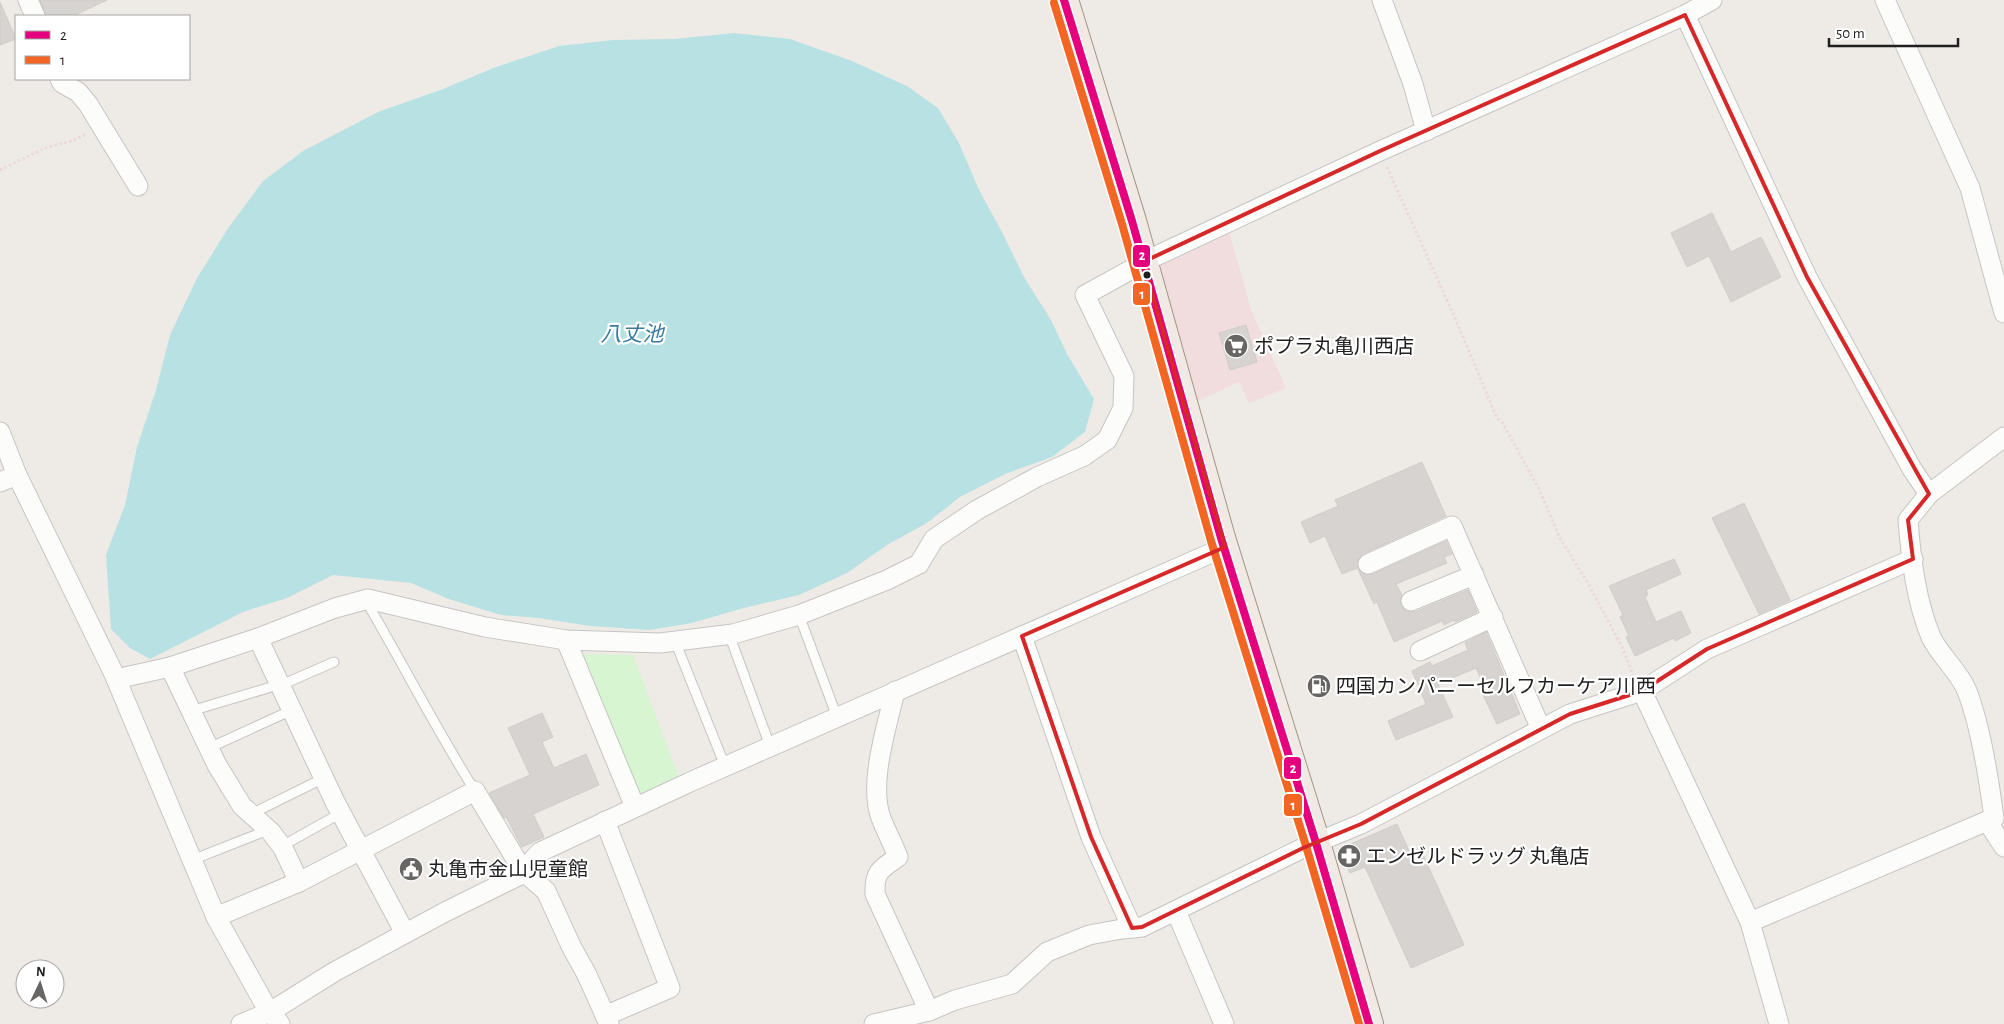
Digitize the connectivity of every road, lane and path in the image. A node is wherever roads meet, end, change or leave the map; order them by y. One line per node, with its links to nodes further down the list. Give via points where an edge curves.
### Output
1 (28, 0): 6 (street)
2 (1064, 0): 14 (main road)
3 (1382, 0): 10 (street, via 1414,84)
4 (1712, 0): 7 (street)
5 (1885, 0): 15 (street, via 1970,188)
6 (35, 15)
7 (1685, 15): 10 (street); 19 (street, via 1807,277 1912,469)
8 (60, 80): 9 (street, via 78,92)
9 (102, 127): 12 (path, via 45,148); 13 (street)
10 (1426, 131): 11 (street)
11 (1380, 151): 14 (street); 39 (path, via 1497,418 1539,489 1560,538 1589,584)
12 (0, 170)
13 (138, 186)
14 (1143, 262): 20 (main road); 26 (street, via 1085,294 1124,376 1123,408 1107,440 1084,456 977,510 934,539 919,564)
15 (2004, 313)
16 (0, 432): 18 (street)
17 (2004, 437): 19 (street)
18 (9, 479): 36 (street)
19 (1929, 494): 21 (street, via 1908,520)
20 (1225, 547): 29 (street); 55 (main road)
21 (1913, 559): 39 (street, via 1707,649); 53 (street, via 1920,602 1931,638 1966,690 1977,728 1994,818)
22 (1368, 564): 23 (street, via 1452,526)
23 (1474, 575): 25 (street); 27 (street)
24 (365, 600): 30 (street, via 335,608); 31 (street, via 485,627); 48 (lane)
25 (1411, 600)
26 (799, 615): 28 (street); 42 (lane)
27 (1493, 617): 33 (street); 43 (street)
28 (729, 634): 32 (street); 44 (lane)
29 (1022, 636): 38 (street); 65 (street, via 1091,837)
30 (258, 638): 35 (street); 37 (street)
31 (566, 640): 32 (street); 49 (street)
32 (675, 641): 46 (lane)
33 (1420, 651)
34 (334, 662): 37 (lane)
35 (170, 667): 36 (street); 41 (street)
36 (116, 679): 59 (street)
37 (280, 684): 40 (street); 41 (lane)
38 (895, 691): 42 (street); 67 (street, via 880,764 878,800 880,817 898,857 880,869 875,879 875,894)
39 (1642, 691): 43 (street, via 1570,714); 64 (street)
40 (292, 710): 45 (lane); 47 (street)
41 (192, 711): 45 (street)
42 (837, 717): 44 (street)
43 (1542, 729): 55 (street, via 1361,824)
44 (770, 746): 46 (street)
45 (209, 748): 51 (street, via 242,806)
46 (725, 766): 49 (street)
47 (324, 778): 50 (street); 51 (lane)
48 (475, 791): 58 (street); 60 (street)
49 (635, 807): 52 (street)
50 (342, 813): 56 (lane); 58 (street)
51 (251, 814): 54 (street)
52 (605, 821): 60 (street, via 540,852); 69 (street, via 670,988)
53 (1987, 822): 57 (street); 64 (street)
54 (268, 830): 56 (street); 59 (lane)
55 (1316, 843): 62 (street); 73 (main road)
56 (282, 846): 61 (street)
57 (2004, 847)
58 (361, 850): 61 (street); 66 (street)
59 (192, 860): 63 (street)
60 (522, 871): 66 (street, via 518,876); 69 (street, via 546,891)
61 (299, 882): 63 (street)
62 (1176, 911): 65 (street, via 1142,927); 72 (street)
63 (216, 917): 68 (street)
64 (1750, 922): 74 (street)
65 (1132, 928): 67 (street, via 1089,935 1047,952 1012,984)
66 (405, 933): 68 (street, via 334,972)
67 (929, 1010): 71 (street)
68 (275, 1018): 70 (street)
69 (607, 1020)
70 (240, 1024)
71 (874, 1024)
72 (1224, 1024)
73 (1369, 1024)
74 (1779, 1024)

